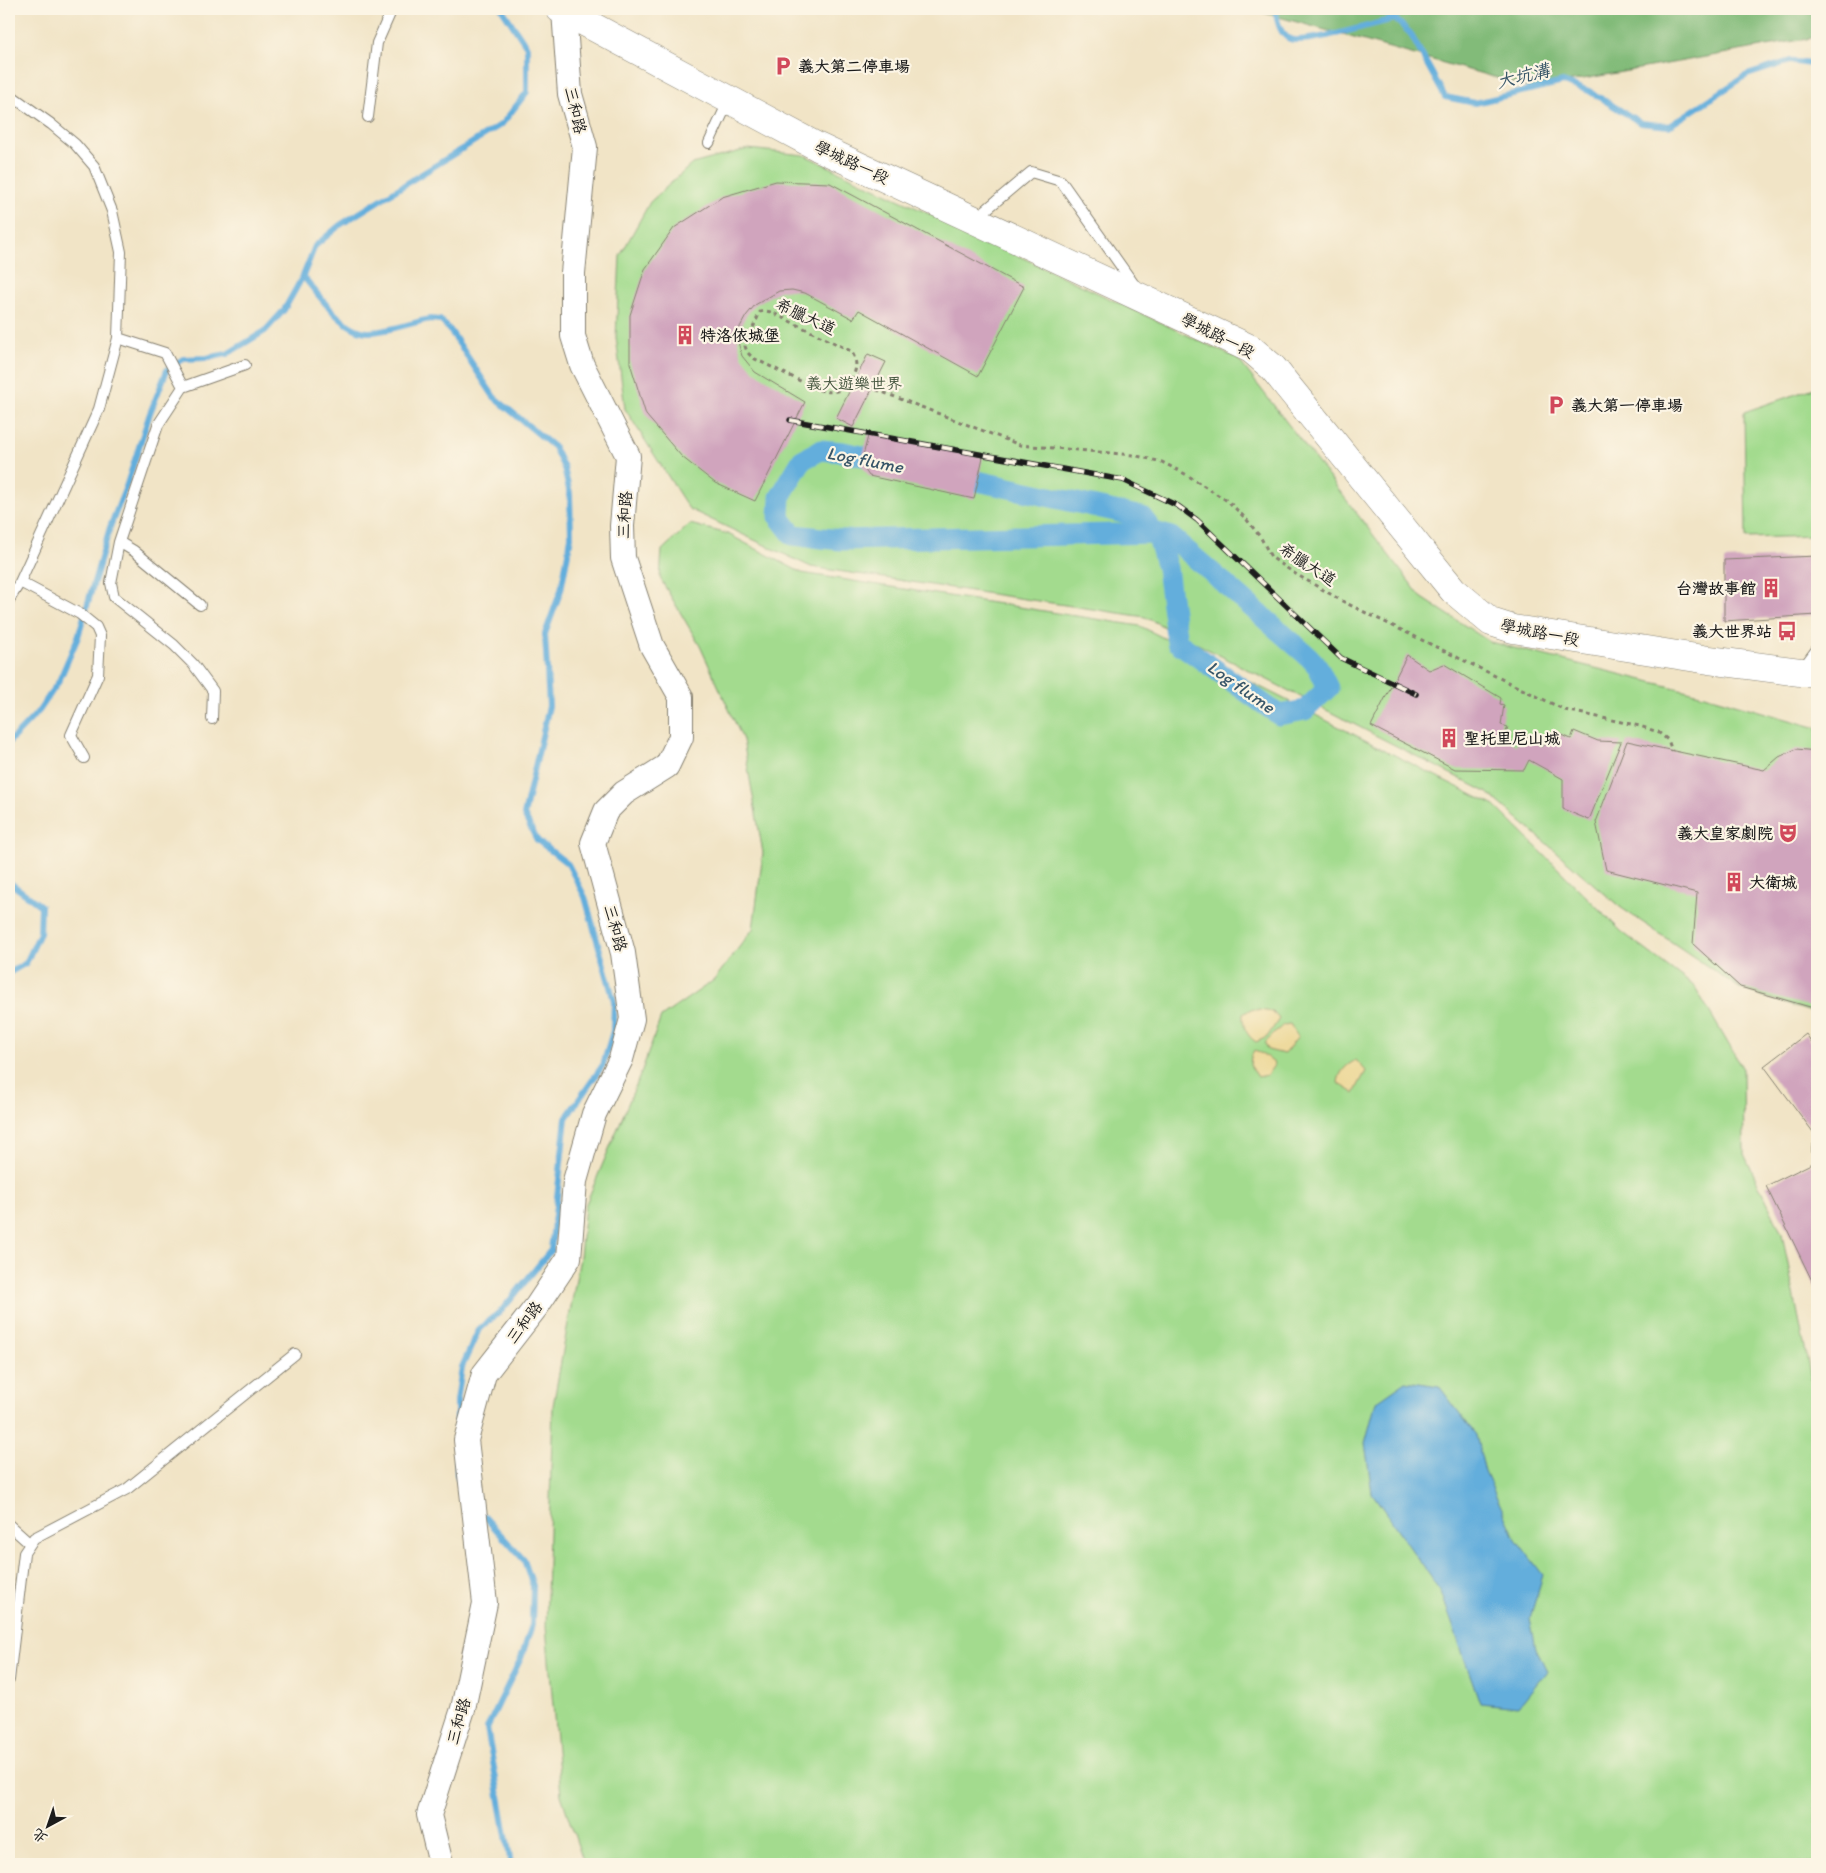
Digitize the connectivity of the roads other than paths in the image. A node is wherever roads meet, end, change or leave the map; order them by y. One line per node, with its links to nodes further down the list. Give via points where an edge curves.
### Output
1 (392, 9): 5 (lane, via 377,43)
2 (562, 10): 4 (main road, 學城路一段); 24 (street, 三和路, via 570,94 585,147 573,273 573,336 582,365 628,456 622,526 623,558 652,646 681,697 681,737 667,766 606,810 593,843 623,953 632,1019 621,1059 594,1114 575,1182 569,1258 537,1306 484,1374 466,1440 485,1603 463,1709 428,1815)
3 (9, 94): 9 (lane, via 69,139 94,166 112,210 121,252)
4 (730, 99): 6 (lane); 7 (main road, 學城路一段, via 818,147)
5 (368, 117)
6 (709, 143)
7 (974, 219): 8 (main road, 學城路一段); 8 (lane, via 1032,172 1061,181)
8 (1141, 303): 17 (main road, 學城路一段, via 1252,349 1273,368 1453,590 1491,622 1513,629)
9 (118, 338): 11 (lane, via 165,353); 13 (lane, via 99,409)
10 (245, 364): 11 (lane)
11 (181, 383): 12 (lane, via 158,425)
12 (120, 542): 15 (lane); 18 (lane, via 111,583 114,597 193,664 213,692)
13 (20, 582): 14 (lane); 19 (lane, via 80,614 96,627 100,636 98,675 71,735)
14 (9, 600)
15 (200, 606)
16 (1817, 649): 17 (lane)
17 (1808, 672)
18 (212, 719)
19 (84, 758)
20 (296, 1354): 22 (lane, via 127,1489)
21 (9, 1525): 22 (lane)
22 (29, 1543): 23 (lane, via 24,1554)
23 (9, 1680)
24 (441, 1864)

